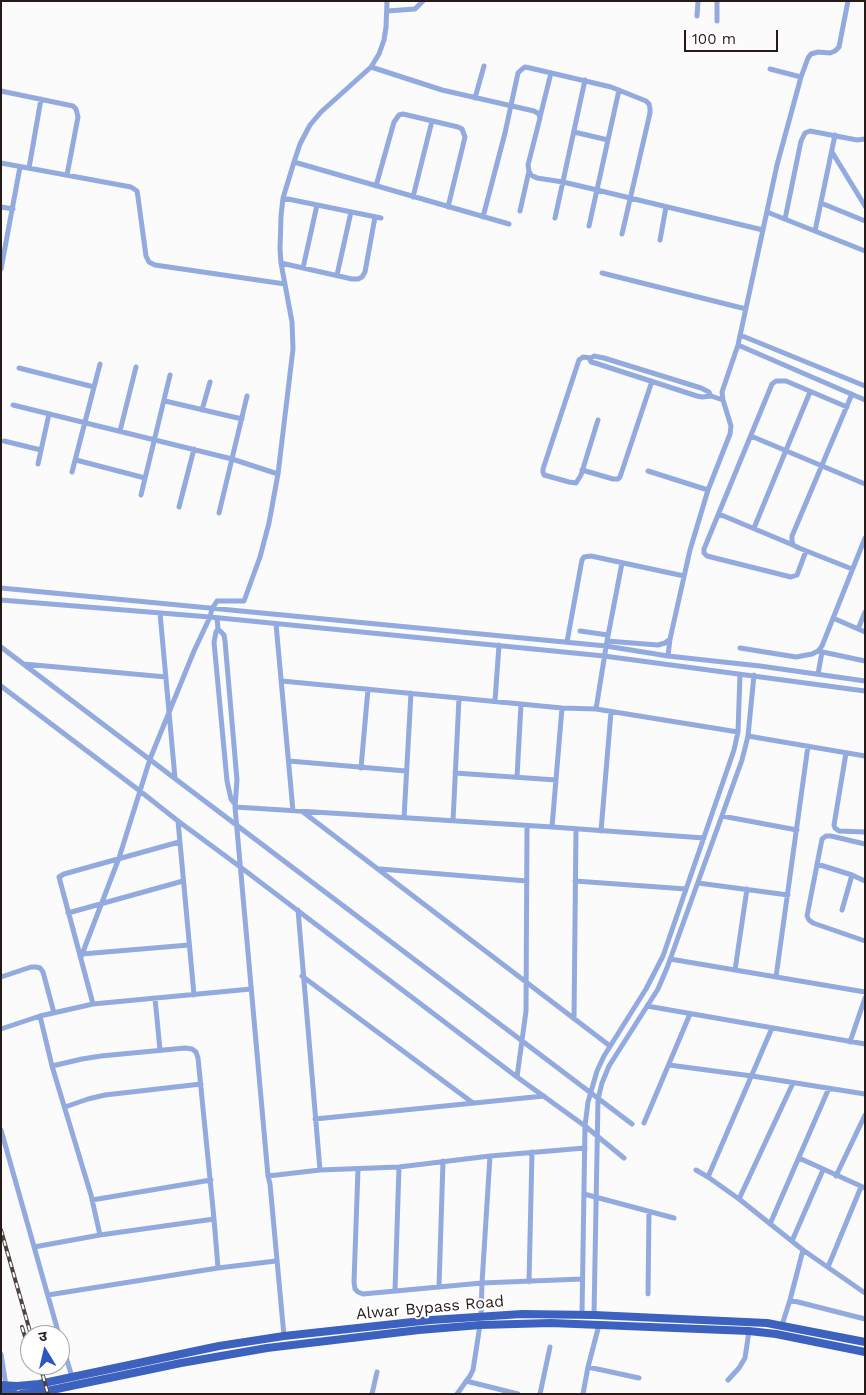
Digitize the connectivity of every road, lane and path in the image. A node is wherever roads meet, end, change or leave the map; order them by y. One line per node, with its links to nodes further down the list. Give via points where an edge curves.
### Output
1 (387, 1): 6 (street)
2 (422, 1): 6 (street, via 415,9)
3 (698, 1): 7 (street)
4 (718, 1): 8 (street)
5 (848, 1): 13 (street, via 838,47 830,53 812,54)
6 (387, 11): 10 (street, via 384,40)
7 (697, 16)
8 (717, 21)
9 (484, 66): 17 (street)
10 (371, 67): 17 (street); 27 (street, via 320,112 300,144)
11 (770, 69): 13 (street)
12 (552, 73): 14 (street); 19 (street, via 526,67 521,70); 20 (street)
13 (801, 77): 48 (street)
14 (585, 80): 15 (street); 22 (street)
15 (619, 90): 24 (street); 38 (street, via 646,101 650,109)
16 (1, 91): 18 (street)
17 (475, 98): 19 (street)
18 (41, 99): 30 (street); 32 (street, via 73,106 77,112)
19 (511, 106): 20 (street, via 534,111); 49 (street)
20 (540, 118): 31 (street)
21 (432, 121): 34 (street, via 403,114 396,117); 36 (street); 41 (street, via 462,129 466,137)
22 (574, 132): 24 (street); 33 (street)
23 (835, 135): 25 (street); 26 (street); 51 (street, via 810,131 802,136)
24 (608, 140): 35 (street)
25 (864, 140)
26 (832, 151): 39 (street); 42 (street)
27 (294, 162): 34 (street); 37 (street)
28 (1, 163): 29 (street)
29 (20, 167): 30 (street); 45 (street)
30 (29, 168): 32 (street)
31 (529, 171): 33 (street, via 537,178); 46 (street)
32 (67, 175): 65 (street, via 131,187 137,191 146,256 155,265)
33 (563, 182): 35 (street); 50 (street)
34 (376, 186): 36 (street)
35 (597, 190): 38 (street); 54 (street)
36 (413, 196): 41 (street)
37 (283, 198): 40 (street); 60 (street)
38 (631, 198): 44 (street); 57 (street)
39 (821, 203): 52 (street); 56 (street)
40 (317, 205): 47 (street); 62 (street)
41 (448, 206): 49 (street)
42 (865, 206)
43 (1, 207): 45 (street)
44 (666, 207): 55 (street); 58 (street)
45 (12, 209): 61 (street)
46 (520, 211)
47 (351, 212): 64 (street); 64 (street, via 378,218 362,277 352,279)
48 (768, 212): 51 (street); 55 (street)
49 (483, 217): 53 (street)
50 (555, 218)
51 (785, 219): 56 (street)
52 (865, 221)
53 (509, 224)
54 (589, 226)
55 (763, 230): 66 (street)
56 (814, 231): 59 (street)
57 (622, 234)
58 (660, 240)
59 (865, 251)
60 (281, 263): 62 (street); 65 (street)
61 (1, 268)
62 (303, 268): 64 (street)
63 (602, 273): 66 (street)
64 (337, 275)
65 (285, 284): 106 (street, via 293,349)
66 (746, 309): 67 (street)
67 (740, 335): 68 (street); 76 (street)
68 (738, 344): 79 (street); 82 (street, via 723,386)
69 (591, 358): 74 (street, via 591,362); 81 (street, via 604,358 701,388); 103 (street, via 579,360 543,472 544,475 576,483)
70 (100, 364): 77 (street)
71 (136, 367): 92 (street)
72 (19, 368): 77 (street)
73 (170, 375): 84 (street)
74 (652, 381): 81 (street, via 697,396); 103 (street, via 620,477 613,479)
75 (210, 382): 87 (street)
76 (864, 384)
77 (94, 387): 91 (street)
78 (810, 392): 86 (street); 93 (street, via 786,381 776,381); 98 (street)
79 (852, 394): 83 (street); 86 (street)
80 (247, 396): 89 (street)
81 (711, 396): 82 (street)
82 (722, 400): 109 (street, via 731,426 730,434)
83 (865, 400)
84 (164, 402): 87 (street); 94 (street)
85 (13, 405): 88 (street)
86 (847, 408): 102 (street)
87 (202, 410): 89 (street)
88 (49, 414): 91 (street); 97 (street)
89 (242, 419): 99 (street)
90 (598, 420): 103 (street)
91 (86, 423): 92 (street); 100 (street)
92 (120, 431): 94 (street)
93 (751, 436): 98 (street); 113 (street)
94 (154, 440): 96 (street); 107 (street)
95 (4, 441): 97 (street)
96 (194, 449): 99 (street); 111 (street)
97 (41, 450): 101 (street)
98 (786, 451): 102 (street); 114 (street)
99 (232, 459): 106 (street); 112 (street)
100 (76, 460): 105 (street); 107 (street)
101 (38, 464)
102 (822, 466): 108 (street); 116 (street, via 792,536)
103 (582, 470)
104 (648, 471): 109 (street)
105 (72, 472)
106 (278, 474): 123 (street, via 265,540)
107 (145, 478): 110 (street)
108 (865, 484)
109 (708, 490): 120 (street)
110 (140, 495)
111 (179, 507)
112 (219, 513)
113 (719, 514): 114 (street); 117 (street, via 704,549 707,556 791,577 797,574)
114 (754, 528): 116 (street)
115 (865, 538): 119 (street)
116 (793, 545): 117 (street)
117 (806, 552): 119 (street)
118 (622, 563): 120 (street); 137 (street); 138 (street, via 584,557)
119 (852, 569): 130 (street)
120 (684, 576): 136 (street)
121 (1, 588): 124 (street)
122 (1, 600): 127 (street)
123 (244, 600): 124 (street, via 218,601); 125 (street)
124 (212, 608): 125 (street); 128 (street)
125 (243, 611): 138 (street)
126 (865, 612): 133 (street)
127 (160, 613): 128 (street); 150 (street)
128 (210, 617): 129 (street); 162 (street)
129 (217, 618): 131 (street); 132 (street)
130 (833, 618): 133 (street); 142 (street)
131 (276, 624): 139 (street); 151 (street)
132 (218, 629): 178 (street, via 214,642 226,781); 178 (street, via 225,641 237,780)
133 (858, 629): 135 (street)
134 (580, 631): 137 (street)
135 (865, 632)
136 (670, 639): 137 (street, via 658,645); 144 (street)
137 (607, 640): 138 (street); 143 (street); 144 (street)
138 (567, 642)
139 (500, 645): 143 (street); 158 (street)
140 (1, 647): 146 (street)
141 (740, 648): 142 (street, via 796,657)
142 (820, 652): 145 (street); 148 (street)
143 (604, 656): 147 (street); 161 (street)
144 (668, 656): 148 (street)
145 (865, 660)
146 (24, 664): 150 (street); 169 (street)
147 (740, 674): 149 (street); 164 (street)
148 (818, 674): 152 (street)
149 (754, 676): 155 (street); 165 (street)
150 (166, 677): 162 (street)
151 (282, 681): 154 (street); 170 (street)
152 (865, 681)
153 (1, 686): 177 (street)
154 (368, 689): 156 (street); 171 (street)
155 (865, 691)
156 (411, 693): 157 (street); 172 (street)
157 (459, 698): 158 (street); 173 (street)
158 (495, 701): 159 (street)
159 (521, 704): 160 (street); 174 (street)
160 (562, 708): 161 (street); 176 (street)
161 (596, 709): 163 (street)
162 (169, 712): 169 (street); 175 (street)
163 (611, 712): 164 (street); 190 (street)
164 (738, 732): 192 (street)
165 (748, 736): 166 (street); 181 (street)
166 (808, 746): 167 (street); 189 (street)
167 (846, 752): 168 (street); 191 (street, via 834,825 839,831)
168 (865, 756)
169 (150, 759): 175 (street); 177 (street)
170 (289, 761): 171 (street); 179 (street)
171 (361, 768): 172 (street)
172 (406, 771): 182 (street)
173 (455, 773): 174 (street); 184 (street)
174 (517, 777): 176 (street)
175 (175, 778): 185 (street)
176 (556, 780): 187 (street)
177 (140, 791): 183 (street); 195 (street)
178 (234, 805): 179 (street); 185 (street)
179 (293, 811): 180 (street)
180 (303, 812): 182 (street); 198 (street)
181 (722, 816): 189 (street); 204 (street)
182 (404, 818): 184 (street)
183 (178, 821): 193 (street); 197 (street)
184 (453, 821): 186 (street)
185 (236, 824): 197 (street); 234 (street)
186 (526, 826): 187 (street); 200 (street)
187 (552, 827): 188 (street)
188 (576, 829): 190 (street); 201 (street)
189 (797, 830): 207 (street)
190 (601, 831): 192 (street)
191 (865, 832)
192 (704, 838): 205 (street)
193 (179, 842): 195 (street); 203 (street)
194 (865, 844): 196 (street, via 826,836 822,839)
195 (120, 858): 208 (street); 211 (street, via 59,878)
196 (817, 864): 199 (street); 212 (street, via 807,911 809,920)
197 (239, 866): 209 (street); 221 (street)
198 (378, 869): 200 (street); 220 (street)
199 (852, 875): 202 (street); 210 (street)
200 (527, 881): 220 (street)
201 (576, 881): 205 (street); 231 (street)
202 (865, 881)
203 (183, 882): 208 (street); 213 (street)
204 (698, 883): 206 (street); 215 (street)
205 (686, 889): 237 (street, via 663,956)
206 (747, 889): 207 (street); 216 (street)
207 (788, 895): 219 (street)
208 (102, 903): 211 (street); 214 (street)
209 (298, 910): 217 (street); 242 (street)
210 (842, 910)
211 (68, 913): 214 (street)
212 (865, 940)
213 (189, 945): 214 (street); 223 (street)
214 (82, 956): 226 (street)
215 (670, 960): 216 (street); 227 (street)
216 (735, 970): 219 (street)
217 (302, 976): 250 (street); 253 (street)
218 (1, 977): 228 (street, via 31,967 40,968)
219 (776, 978): 222 (street)
220 (527, 982): 231 (street); 234 (street)
221 (251, 989): 223 (street); 270 (street)
222 (865, 992)
223 (194, 995): 224 (street)
224 (155, 998): 226 (street); 238 (street)
225 (865, 998): 235 (street)
226 (93, 1004): 228 (street)
227 (647, 1006): 229 (street); 249 (street, via 609,1066)
228 (54, 1013): 230 (street)
229 (690, 1014): 232 (street); 239 (street)
230 (40, 1016): 233 (street); 240 (street)
231 (574, 1019): 237 (street)
232 (772, 1028): 235 (street); 241 (street)
233 (1, 1029)
234 (522, 1040): 242 (street); 246 (street)
235 (850, 1042): 236 (street)
236 (865, 1044)
237 (610, 1046): 246 (street)
238 (160, 1050): 240 (street, via 82,1059); 244 (street, via 185,1048 196,1052)
239 (669, 1065): 241 (street); 254 (street)
240 (52, 1066): 251 (street)
241 (752, 1076): 243 (street); 272 (street)
242 (517, 1077): 248 (street)
243 (793, 1082): 245 (street); 278 (street)
244 (201, 1084): 251 (street, via 112,1094); 273 (street)
245 (829, 1088): 247 (street); 263 (street)
246 (590, 1092): 249 (street); 256 (street)
247 (865, 1094)
248 (544, 1096): 250 (street); 256 (street)
249 (598, 1098): 255 (street); 258 (street)
250 (473, 1103): 253 (street)
251 (64, 1107): 277 (street)
252 (865, 1115): 271 (street)
253 (316, 1119): 267 (street)
254 (644, 1123)
255 (632, 1124)
256 (585, 1126): 258 (street); 259 (street)
257 (1, 1130): 285 (street)
258 (597, 1136): 262 (street); 276 (street)
259 (585, 1148): 260 (street); 275 (street)
260 (532, 1152): 261 (street); 291 (street)
261 (490, 1156): 264 (street); 292 (street)
262 (624, 1158)
263 (799, 1158): 269 (street); 282 (street)
264 (443, 1162): 265 (street); 293 (street)
265 (398, 1167): 266 (street); 294 (street)
266 (358, 1169): 267 (street); 294 (street, via 355,1289 363,1294)
267 (320, 1170): 270 (street)
268 (696, 1170): 272 (street)
269 (823, 1170): 271 (street); 284 (street)
270 (268, 1176): 287 (street)
271 (836, 1176): 274 (street)
272 (708, 1177): 278 (street)
273 (210, 1180): 277 (street); 281 (street)
274 (863, 1188): 288 (street)
275 (584, 1194): 276 (street); 290 (street)
276 (596, 1197): 279 (street); 300 (street)
277 (92, 1200): 283 (street)
278 (739, 1200): 282 (street)
279 (649, 1212): 280 (street); 296 (street)
280 (674, 1218)
281 (214, 1219): 283 (street); 289 (street)
282 (770, 1224): 284 (street)
283 (100, 1235): 285 (street)
284 (792, 1241): 286 (street)
285 (34, 1247): 297 (street)
286 (803, 1250): 288 (street); 298 (street)
287 (276, 1261): 289 (street); 307 (street)
288 (828, 1267): 295 (street)
289 (218, 1268): 297 (street)
290 (582, 1279): 291 (street); 299 (street)
291 (529, 1282): 292 (street)
292 (482, 1283): 293 (street); 302 (street)
293 (439, 1287): 294 (street)
294 (395, 1291)
295 (865, 1293)
296 (648, 1294)
297 (48, 1295): 303 (street)
298 (790, 1300): 301 (street); 305 (street)
299 (582, 1314): 300 (main road, Alwar Bypass Road); 302 (main road, Alwar Bypass Road)
300 (594, 1315): 305 (main road, Alwar Bypass Road)
301 (865, 1319)
302 (480, 1321): 304 (main road, Alwar Bypass Road); 307 (main road, Alwar Bypass Road, via 431,1320); 319 (street, via 473,1370); 323 (main road, Alwar Bypass Road, via 258,1350)
303 (57, 1325)
304 (600, 1325): 306 (main road, Alwar Bypass Road); 312 (street)
305 (782, 1325): 308 (main road, Alwar Bypass Road)
306 (749, 1332): 310 (main road, Alwar Bypass Road, via 776,1334); 318 (street, via 745,1358)
307 (284, 1336): 316 (main road, Alwar Bypass Road, via 219,1346)
308 (865, 1342)
309 (550, 1347): 327 (street)
310 (865, 1352)
311 (1, 1354): 315 (street)
312 (588, 1367): 317 (street); 328 (street)
313 (70, 1370): 316 (street)
314 (377, 1372): 324 (street)
315 (3, 1373): 320 (street)
316 (72, 1377): 321 (main road, Alwar Bypass Road)
317 (639, 1378)
318 (728, 1380)
319 (466, 1381): 325 (street); 326 (street)
320 (4, 1385): 321 (main road, Alwar Bypass Road)
321 (16, 1391): 322 (main road, Alwar Bypass Road)
322 (1, 1393)
323 (22, 1394)
324 (372, 1394)
325 (456, 1394)
326 (518, 1394)
327 (540, 1394)
328 (583, 1394)

